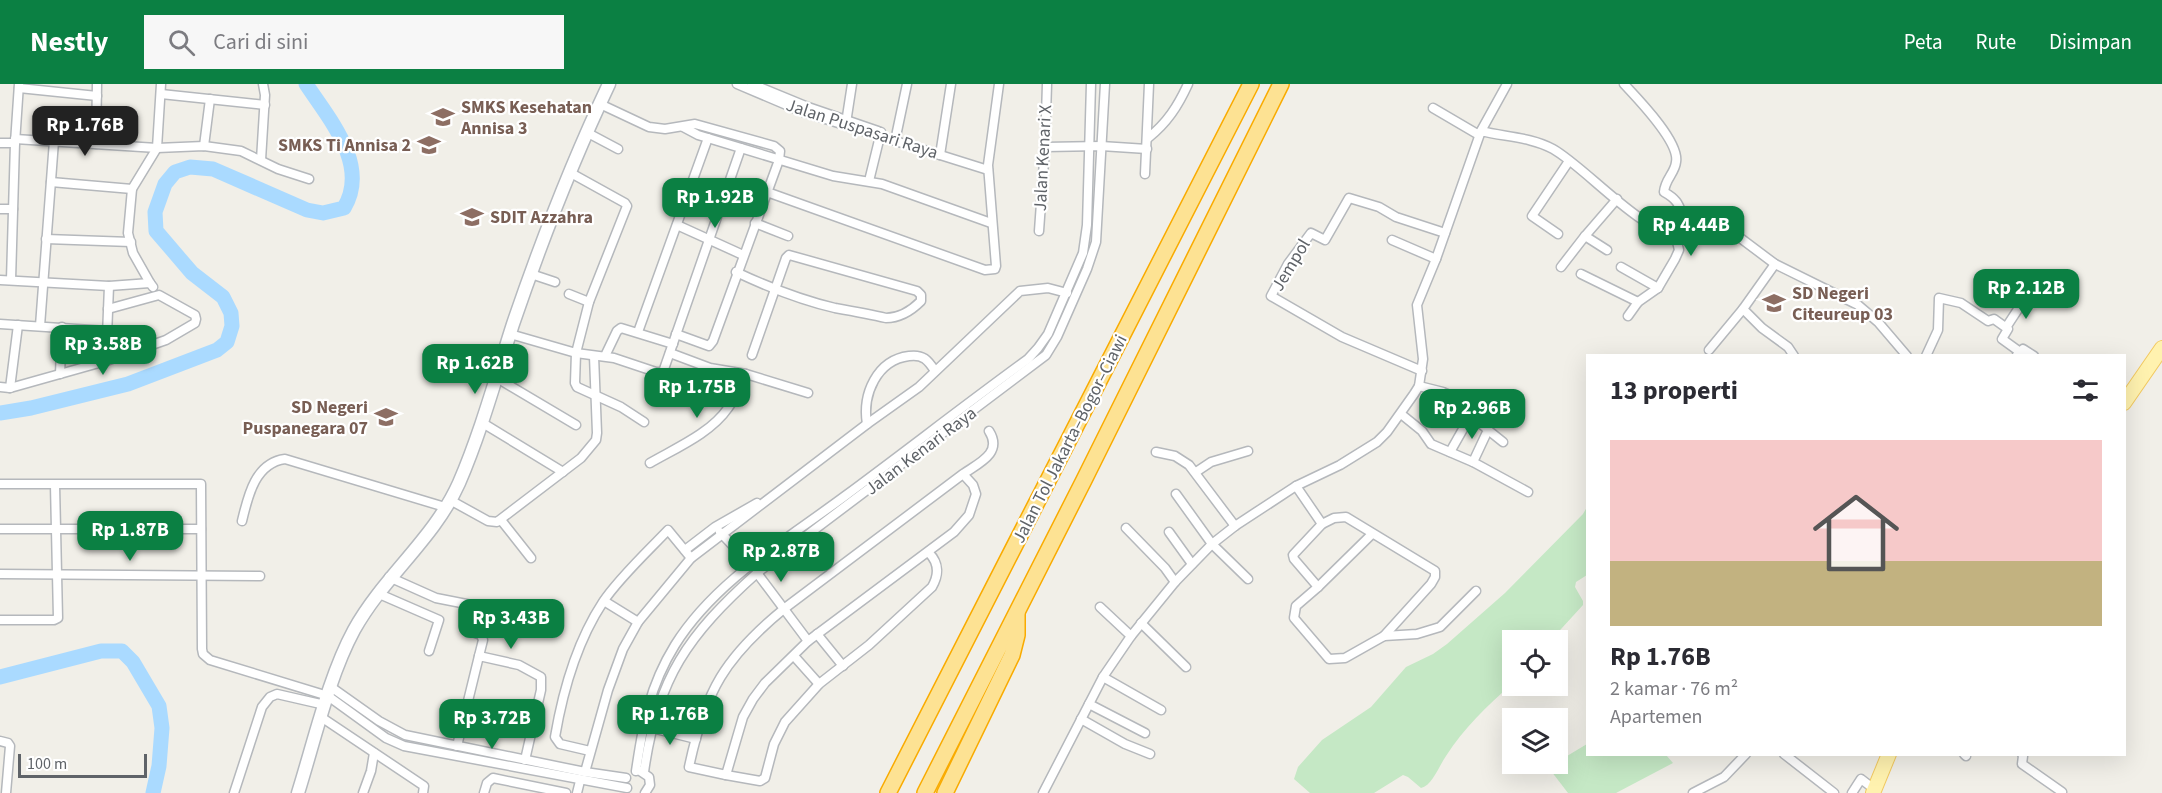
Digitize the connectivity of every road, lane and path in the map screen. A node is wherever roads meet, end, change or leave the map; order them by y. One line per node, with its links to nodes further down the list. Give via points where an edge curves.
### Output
1 (97, 84): 23 (street)
2 (161, 84): 22 (street)
3 (262, 84): 26 (street)
4 (609, 84): 25 (street)
5 (737, 84): 28 (street, Jalan Puspasari Raya, via 804,112)
6 (752, 84): 28 (street, Jalan Puspasari Raya)
7 (852, 84): 28 (street)
8 (901, 84): 32 (street)
9 (907, 84): 32 (street)
10 (951, 84): 47 (street)
11 (999, 84): 51 (street)
12 (1047, 84): 42 (street, Jalan Kenari X)
13 (1091, 84): 40 (street, Jalan Kenari Raya)
14 (1105, 84): 41 (street, Jalan Kenari Raya)
15 (1149, 84): 34 (street)
16 (1188, 84): 34 (street, via 1173,113)
17 (1251, 84): 246 (highway, Jalan Tol Jakarta–Bogor–Ciawi)
18 (1281, 84): 194 (highway, Jalan Tol Jakarta–Bogor–Ciawi)
19 (1507, 84): 31 (street)
20 (1624, 84): 65 (street, via 1666,132 1677,157 1664,192 1682,207)
21 (19, 86): 23 (street); 35 (street)
22 (161, 94): 24 (street); 43 (street)
23 (98, 96): 38 (street)
24 (210, 99): 26 (street); 39 (street)
25 (600, 104): 29 (street, via 649,127); 30 (street)
26 (265, 105): 48 (street)
27 (1432, 108): 31 (street)
28 (846, 123): 32 (street, Jalan Puspasari Raya)
29 (682, 126): 33 (street); 49 (street, via 700,125 774,146 780,151)
30 (586, 132): 45 (street); 52 (street)
31 (1480, 133): 50 (street, via 1543,144); 67 (street)
32 (888, 137): 47 (street, Jalan Puspasari Raya); 56 (street)
33 (708, 138): 44 (street); 64 (street)
34 (1148, 138): 46 (street)
35 (15, 141): 36 (street); 37 (street); 61 (street)
36 (54, 141): 38 (street); 55 (street)
37 (0, 143)
38 (96, 144): 43 (street)
39 (204, 146): 43 (street); 48 (street, via 241,151)
40 (1089, 146): 41 (street); 42 (street); 93 (street, Jalan Kenari Raya, via 1086,237)
41 (1101, 146): 46 (street); 99 (street, Jalan Kenari Raya, via 1096,242 1088,269)
42 (1045, 147): 66 (street, Jalan Kenari X)
43 (157, 148): 57 (street)
44 (741, 148): 49 (street); 73 (street)
45 (618, 149)
46 (1147, 149): 53 (street)
47 (941, 152): 51 (street, Jalan Puspasari Raya)
48 (261, 160): 54 (street)
49 (779, 160): 56 (street); 58 (street)
50 (1569, 161): 59 (street); 69 (street, via 1532,216)
51 (988, 167): 63 (street)
52 (569, 172): 83 (street); 97 (street, via 627,206)
53 (1145, 174)
54 (309, 179)
55 (51, 182): 57 (street); 72 (street)
56 (869, 182): 63 (street)
57 (132, 189): 75 (street, via 128,233)
58 (766, 192): 62 (street); 63 (street, via 985,270 996,266)
59 (1617, 200): 68 (street, via 1655,227); 71 (street)
60 (0, 209): 61 (street)
61 (14, 209): 86 (street)
62 (755, 223): 70 (street); 77 (street)
63 (991, 223)
64 (676, 225): 73 (street); 109 (street)
65 (1687, 225): 68 (street); 79 (street, via 1708,215)
66 (1039, 231)
67 (1445, 233): 78 (street); 126 (street, Jempol, via 1349,198 1325,240 1311,233 1271,296 1342,337)
68 (1675, 233): 91 (street, via 1678,254)
69 (1558, 234)
70 (788, 236)
71 (1585, 236): 76 (street); 80 (street)
72 (46, 239): 75 (street); 87 (street)
73 (709, 240): 77 (street); 111 (street)
74 (1392, 240): 78 (street)
75 (131, 242): 89 (street)
76 (1607, 250)
77 (743, 255): 82 (street)
78 (1436, 259): 126 (street, via 1417,309)
79 (1775, 264): 101 (street); 117 (street, via 1858,305)
80 (1561, 267)
81 (1621, 267): 91 (street)
82 (736, 272): 92 (street); 111 (street, via 711,344)
83 (531, 274): 88 (street); 110 (street)
84 (1581, 274): 98 (street)
85 (0, 279): 86 (street)
86 (11, 280): 87 (street)
87 (42, 282): 90 (street); 105 (street)
88 (555, 282)
89 (150, 283): 90 (street); 95 (street)
90 (109, 286): 100 (street)
91 (1658, 288): 98 (street)
92 (774, 289): 92 (street, via 791,254 917,291 922,299 902,316 886,318); 123 (street)
93 (1067, 292): 99 (street, Jalan Kenari Raya); 125 (street, via 1048,288 1020,291)
94 (569, 294): 97 (street)
95 (159, 295): 100 (street); 124 (street, via 195,315 195,323 166,340)
96 (2024, 300): 106 (street)
97 (589, 302): 115 (street)
98 (1638, 302): 102 (street)
99 (1066, 305): 159 (street, Jalan Kenari Raya, via 1018,371)
100 (108, 309): 108 (street)
101 (1743, 309): 114 (street); 116 (street)
102 (1628, 316)
103 (0, 324): 104 (street)
104 (18, 325): 105 (street); 132 (street)
105 (40, 326): 107 (street)
106 (2007, 326): 118 (street, via 1994,319 1988,321 1957,301 1939,298 1938,330); 119 (street, via 2002,339)
107 (62, 327): 108 (street); 128 (street)
108 (107, 331): 124 (street)
109 (638, 332): 113 (street); 122 (street, via 619,328)
110 (510, 334): 115 (street); 129 (street)
111 (676, 334): 113 (street)
112 (2162, 348): 135 (main road)
113 (671, 349): 122 (street, via 659,373); 127 (street, via 710,368)
114 (1709, 350)
115 (576, 353): 121 (street); 134 (street, via 576,386)
116 (1793, 354)
117 (1905, 354)
118 (1927, 354)
119 (2018, 354): 120 (street, via 2025,350)
120 (2031, 354)
121 (594, 356): 122 (street); 134 (street)
122 (605, 356)
123 (752, 356)
124 (106, 361): 128 (street)
125 (935, 371): 140 (street); 140 (street, via 923,356 888,362 867,397)
126 (1422, 372): 130 (street)
127 (746, 374): 133 (street); 149 (street, via 727,410 695,437)
128 (60, 375): 132 (street)
129 (497, 378): 138 (street); 141 (street)
130 (1419, 386): 136 (street); 137 (street, via 1458,399)
131 (0, 387): 132 (street)
132 (10, 388)
133 (808, 393)
134 (596, 395): 139 (street); 150 (street, via 596,440)
135 (2126, 400)
136 (1401, 414): 147 (street, via 1431,444); 155 (street, via 1366,450)
137 (1471, 415): 142 (street); 147 (street)
138 (481, 422): 150 (street); 160 (street)
139 (644, 422)
140 (867, 424): 158 (street)
141 (576, 425)
142 (1488, 430): 144 (street); 148 (street)
143 (988, 431): 152 (street, via 994,442 991,452)
144 (1503, 442)
145 (1248, 451): 151 (street, via 1211,462)
146 (1156, 452): 151 (street, via 1175,456)
147 (1450, 452): 148 (street)
148 (1473, 462): 156 (street)
149 (650, 463)
150 (563, 472): 161 (street)
151 (1196, 472): 164 (street)
152 (963, 474): 175 (street, via 976,491 969,515 963,525); 193 (street)
153 (0, 484): 154 (street)
154 (55, 485): 168 (street); 169 (street, via 201,484)
155 (1296, 486): 163 (street); 164 (street)
156 (1528, 492)
157 (1176, 494): 173 (street)
158 (766, 500): 165 (street); 172 (street)
159 (848, 500): 179 (street, Jalan Kenari Raya); 180 (street, Jalan Kenari Raya)
160 (448, 503): 161 (street, via 488,521); 162 (street, via 285,459 266,466 256,478); 185 (street, via 425,537)
161 (501, 520): 176 (street)
162 (242, 521)
163 (1322, 524): 171 (street, via 1347,517); 188 (street, via 1293,555)
164 (1235, 526): 173 (street)
165 (715, 527): 172 (street); 174 (street)
166 (1125, 528): 187 (street)
167 (0, 529): 168 (street)
168 (56, 529): 169 (street); 182 (street)
169 (201, 529): 183 (street)
170 (1169, 532): 178 (street)
171 (1372, 534): 188 (street); 202 (street, via 1435,571 1431,584)
172 (723, 535): 177 (street); 179 (street)
173 (1212, 544): 178 (street); 186 (street)
174 (685, 550): 177 (street); 191 (street, via 668,530)
175 (929, 553): 200 (street); 207 (street, via 937,567 932,587)
176 (531, 558)
177 (691, 558): 197 (street)
178 (1192, 564): 187 (street)
179 (751, 565): 228 (street, Jalan Kenari Raya, via 685,630 659,673 644,716)
180 (757, 573): 193 (street); 215 (street, Jalan Kenari Raya, via 714,614 684,652 668,680)
181 (0, 574): 182 (street)
182 (58, 575): 183 (street); 196 (street, via 57,619)
183 (202, 576): 184 (street); 211 (street, via 202,649 206,657)
184 (260, 576)
185 (389, 577): 190 (street); 195 (street, via 436,598)
186 (1248, 579)
187 (1175, 582): 198 (street)
188 (1318, 587): 202 (street, via 1296,606 1294,618 1326,657 1345,658)
189 (1476, 591): 202 (street, via 1440,627 1417,634)
190 (377, 593): 204 (street, via 437,618); 211 (street, via 354,630)
191 (604, 601): 197 (street); 220 (street, via 569,675 555,737 560,744)
192 (1100, 607): 201 (street)
193 (785, 608): 203 (street); 217 (street, via 757,630 720,676)
194 (1017, 611): 247 (highway, Jalan Tol Jakarta–Bogor–Ciawi); 248 (highway, via 1012,655)
195 (507, 612)
196 (0, 620)
197 (638, 622): 220 (street, via 623,648)
198 (1141, 623): 201 (street); 208 (street)
199 (470, 631): 205 (street, via 483,640)
200 (817, 634): 203 (street); 207 (street)
201 (1131, 636): 209 (street)
202 (1384, 636)
203 (808, 641): 206 (street)
204 (429, 651)
205 (479, 656): 219 (street); 227 (street, via 519,665 541,677)
206 (794, 656): 210 (street); 230 (street, via 753,699 743,717)
207 (843, 666): 210 (street)
208 (1186, 667)
209 (1103, 677): 212 (street); 213 (street)
210 (819, 684): 230 (street, via 785,722 765,778 760,781)
211 (326, 701): 219 (street, via 405,735); 221 (street); 232 (street, via 404,746); 238 (street, via 277,694 270,697 262,707); 239 (street)
212 (1089, 704): 214 (street); 216 (street)
213 (1161, 710)
214 (1081, 719): 222 (street); 249 (street)
215 (652, 728): 217 (street); 228 (street, Jalan Kenari Raya)
216 (1145, 733)
217 (696, 739): 230 (street, via 689,766)
218 (0, 741): 237 (street, via 10,746)
219 (457, 746): 227 (street)
220 (590, 751): 229 (street)
221 (374, 753): 240 (street); 241 (street, via 424,786)
222 (1150, 754)
223 (1744, 756): 250 (street, via 1724,777)
224 (1787, 756): 251 (street)
225 (1888, 756): 235 (main road)
226 (2024, 756): 236 (street, via 2022,764)
227 (525, 760): 229 (street)
228 (640, 771): 231 (street); 245 (street, via 649,777)
229 (585, 772): 231 (street)
230 (726, 775)
231 (626, 778): 234 (street)
232 (580, 781): 234 (street); 244 (street)
233 (534, 790): 242 (street, via 493,778); 243 (street)
234 (628, 791)
235 (1874, 791): 252 (street, via 1861,779)
236 (2062, 792)
237 (6, 793)
238 (234, 793)
239 (298, 793)
240 (363, 793)
241 (423, 793)
242 (484, 793)
243 (566, 793)
244 (577, 793)
245 (645, 793)
246 (888, 793)
247 (925, 793)
248 (945, 793)
249 (1043, 793)
250 (1693, 793)
251 (1834, 793)
252 (1852, 793)

